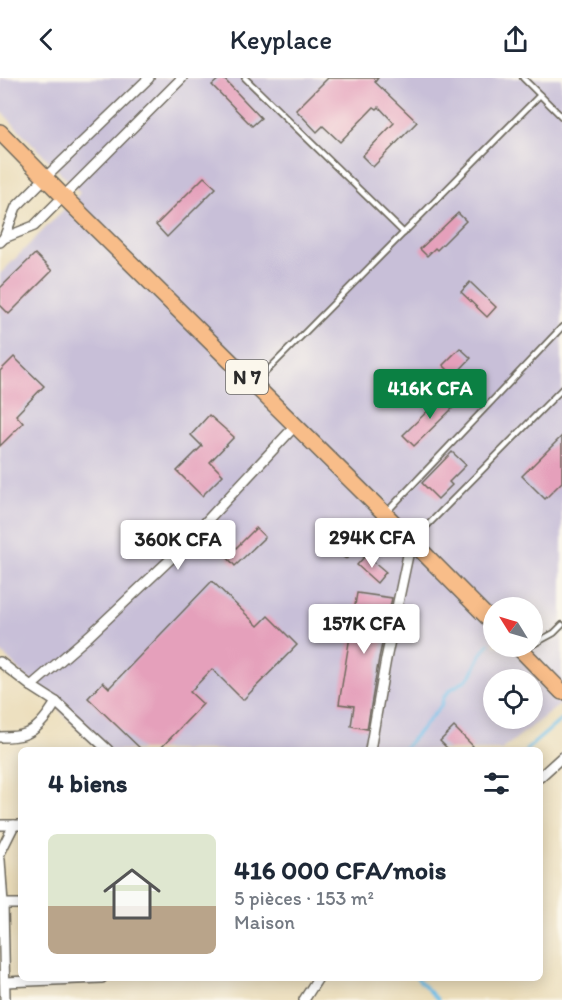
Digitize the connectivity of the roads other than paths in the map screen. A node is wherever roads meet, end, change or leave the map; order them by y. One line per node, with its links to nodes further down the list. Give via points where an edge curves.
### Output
1 (149, 78): 8 (street)
2 (182, 78): 9 (street)
3 (245, 78): 10 (lane)
4 (523, 78): 5 (lane)
5 (540, 95): 6 (lane); 10 (lane)
6 (562, 117)
7 (0, 132): 8 (highway, N 7)
8 (45, 178): 9 (highway, N 7); 11 (street, via 16,207)
9 (64, 197): 11 (street, via 34,226); 13 (highway, N 7)
10 (404, 233): 13 (lane)
11 (2, 240)
12 (562, 327): 16 (lane)
13 (255, 384): 15 (highway, N 7)
14 (562, 389): 17 (lane)
15 (296, 426): 16 (highway, N 7); 24 (street, via 177,553)
16 (385, 514): 17 (highway, N 7); 18 (lane)
17 (411, 541): 19 (highway, N 7); 29 (street)
18 (346, 555)
19 (483, 613)
20 (562, 625): 21 (lane)
21 (543, 639)
22 (533, 657): 25 (highway)
23 (0, 662): 24 (street)
24 (31, 686): 26 (street)
25 (562, 692)
26 (57, 702): 27 (street, via 26,734); 28 (street)
27 (0, 737)
28 (105, 747)
29 (371, 747)
30 (562, 756): 31 (street)
31 (543, 774)
32 (0, 825): 33 (street)
33 (17, 825): 34 (street)
34 (0, 853)
35 (0, 860): 36 (street)
36 (3, 904): 37 (street); 40 (street)
37 (18, 904)
38 (29, 981): 40 (street)
39 (316, 981): 42 (street)
40 (5, 982): 41 (street)
41 (5, 1000)
42 (304, 1000)

